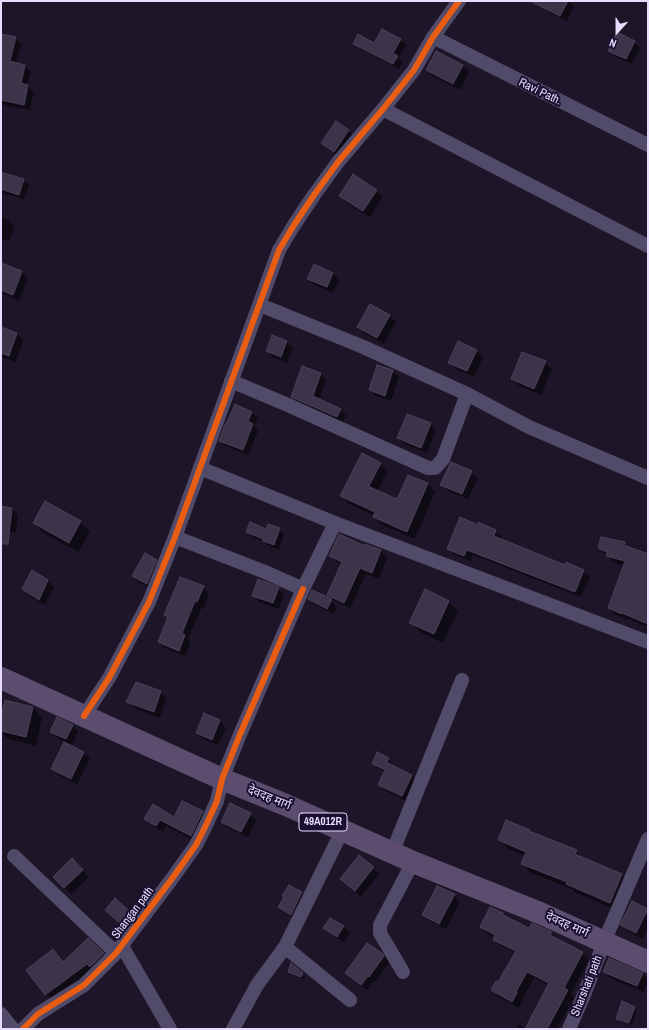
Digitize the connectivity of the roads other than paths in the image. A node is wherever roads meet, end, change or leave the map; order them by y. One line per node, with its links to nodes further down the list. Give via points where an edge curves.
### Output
1 (459, 1): 2 (street)
2 (433, 37): 3 (street, via 414,70); 4 (street, Ravi Path.)
3 (382, 109): 5 (street); 6 (street, via 338,162 294,226 279,250)
4 (648, 145)
5 (648, 246)
6 (260, 304): 7 (street); 8 (street)
7 (231, 381): 8 (street, via 428,468 435,468 443,459); 9 (street)
8 (467, 394): 10 (street, via 529,427)
9 (200, 468): 11 (street); 12 (street)
10 (648, 478)
11 (335, 523): 13 (street, Shangan path); 14 (street)
12 (175, 537): 13 (street); 17 (street, via 146,609 109,678)
13 (302, 589): 18 (street, Shangan path)
14 (648, 642)
15 (1, 677): 17 (main road, देवदह मार्ग / 49A012R)
16 (462, 680): 21 (street)
17 (84, 716): 18 (main road, देवदह मार्ग / 49A012R)
18 (222, 779): 19 (main road, देवदह मार्ग / 49A012R); 26 (street, Shangan path, via 217,801 196,845)
19 (342, 831): 21 (main road, देवदह मार्ग / 49A012R); 25 (street)
20 (648, 839): 24 (street, Sharshati path)
21 (392, 853): 23 (main road, देवदह मार्ग / 49A012R)
22 (14, 856): 26 (street)
23 (413, 862): 24 (main road, देवदह मार्ग / 49A012R, via 540,913); 28 (street, via 380,924 380,933)
24 (604, 942): 27 (main road, देवदह मार्ग / 49A012R); 35 (street, Sharshati path)
25 (285, 947): 29 (street); 34 (street, via 257,985)
26 (119, 949): 32 (street, Shangan path, via 84,985 38,1014); 33 (street)
27 (648, 962)
28 (403, 972)
29 (350, 1000)
30 (1, 1014): 31 (street)
31 (13, 1029)
32 (23, 1029)
33 (170, 1029)
34 (233, 1029)
35 (569, 1029)

